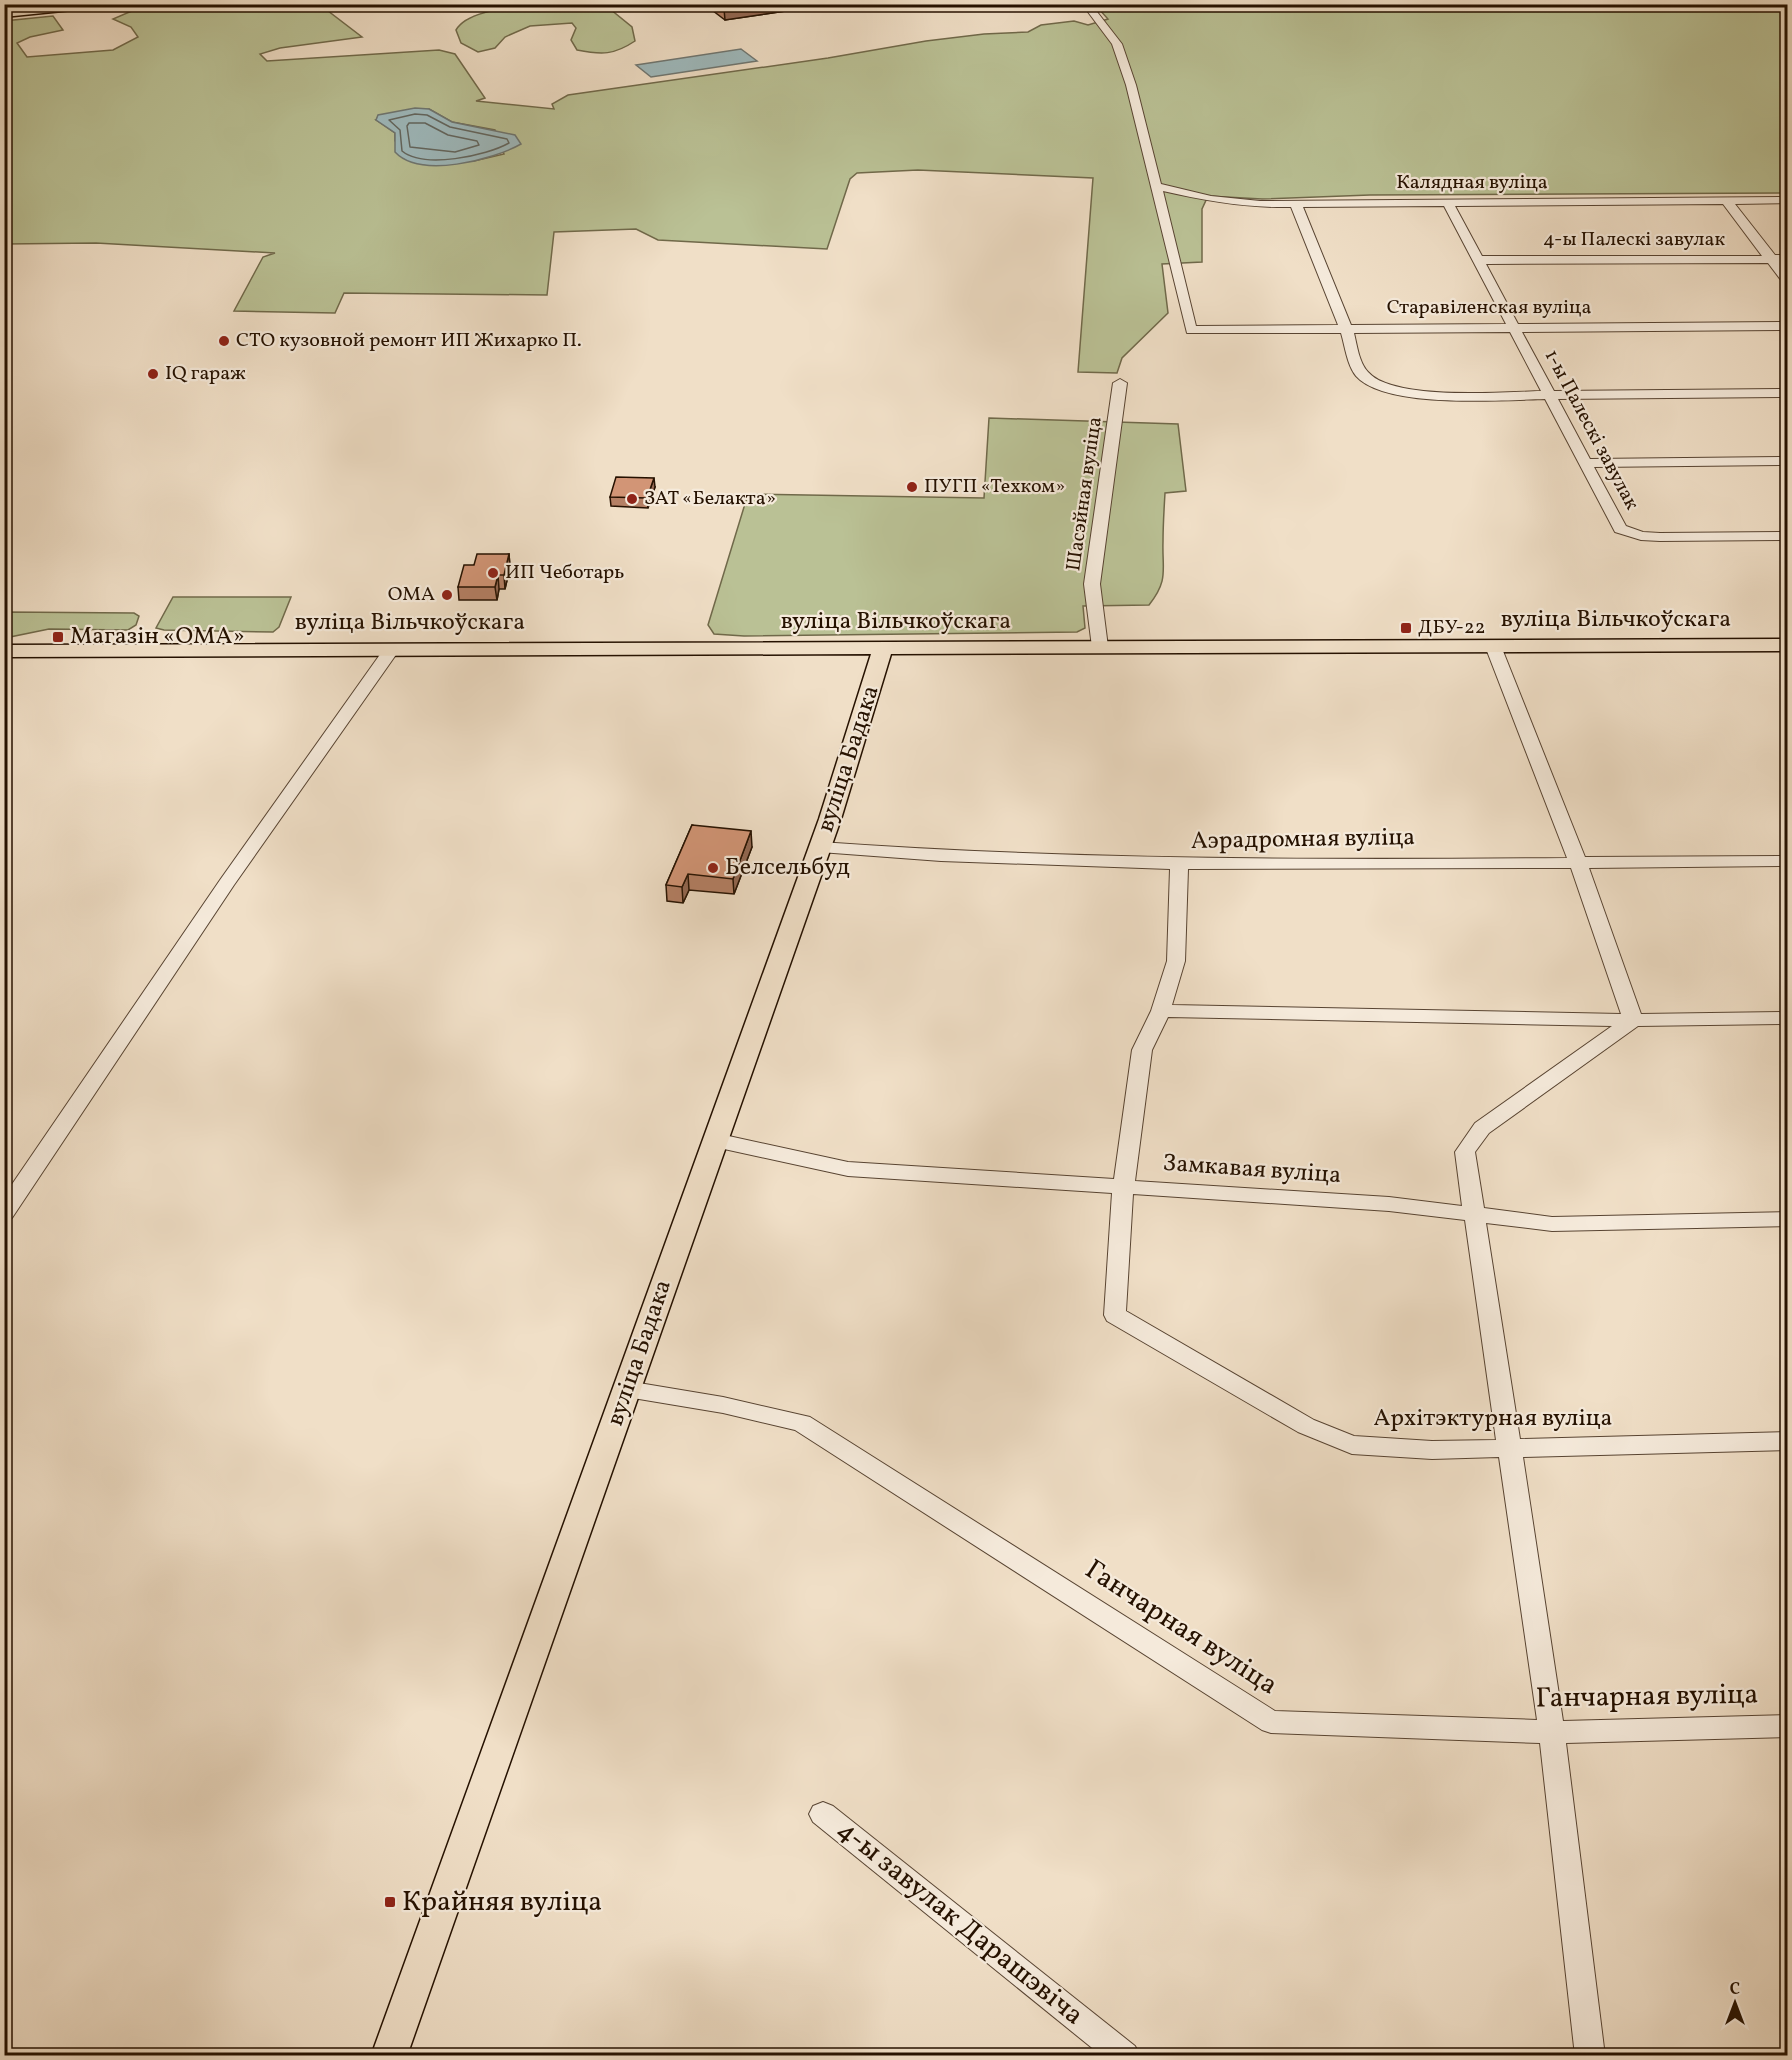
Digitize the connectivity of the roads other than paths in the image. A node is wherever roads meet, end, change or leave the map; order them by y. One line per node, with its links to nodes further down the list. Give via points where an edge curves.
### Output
1 (102, 4): 3 (main road)
2 (1086, 4): 4 (street, via 1117,44)
3 (4, 14)
4 (1158, 188): 8 (street, Калядная вуліца, via 1210,199); 15 (street, Старавіленская вуліца, via 1191,330)
5 (1726, 200): 6 (street, Калядная вуліца); 7 (street, Калядная вуліца); 9 (street)
6 (1788, 200)
7 (1447, 201): 8 (street, Калядная вуліца); 10 (street, 1-ы Палескі завулак)
8 (1296, 205): 15 (street)
9 (1771, 259): 10 (street, 4-ы Палескі завулак); 11 (street, 4-ы Палескі завулак); 12 (street)
10 (1480, 260): 14 (street, 1-ы Палескі завулак)
11 (1788, 260)
12 (1788, 280)
13 (1788, 326): 14 (street, Старавіленская вуліца)
14 (1514, 328): 15 (street, Старавіленская вуліца); 18 (street, 1-ы Палескі завулак)
15 (1346, 329): 18 (street, via 1361,373 1392,389 1450,396)
16 (1120, 383): 24 (street, Шасэйная вуліца, via 1092,584)
17 (1788, 393): 18 (street)
18 (1551, 396): 20 (street, 1-ы Палескі завулак)
19 (1788, 461): 20 (street)
20 (1587, 463): 21 (street, 1-ы Палескі завулак, via 1620,529 1660,537)
21 (1788, 536)
22 (1788, 645): 23 (main road, вуліца Вільчкоўскага)
23 (1493, 646): 24 (main road, вуліца Вільчкоўскага); 30 (street)
24 (1100, 647): 25 (main road, вуліца Вільчкоўскага)
25 (883, 648): 26 (main road, вуліца Вільчкоўскага); 28 (main road, вуліца Бадака)
26 (392, 649): 27 (main road, вуліца Вільчкоўскага); 37 (street, via 226,884)
27 (4, 651)
28 (820, 847): 31 (street, Аэрадромная вуліца, via 930,856); 35 (main road, вуліца Бадака)
29 (1788, 861): 30 (street, Аэрадромная вуліца)
30 (1578, 862): 31 (street, Аэрадромная вуліца); 34 (street)
31 (1179, 865): 32 (street, Архітэктурная вуліца, via 1176,961)
32 (1161, 1011): 34 (street); 36 (street, Архітэктурная вуліца, via 1142,1050)
33 (1788, 1018): 34 (street)
34 (1633, 1020): 38 (street, via 1482,1128 1465,1152)
35 (715, 1140): 36 (street, Замкавая вуліца, via 848,1169); 40 (main road, вуліца Бадака)
36 (1123, 1188): 38 (street, Замкавая вуліца, via 1389,1204); 42 (street, Архітэктурная вуліца, via 1115,1315 1306,1426 1352,1446)
37 (4, 1213)
38 (1473, 1216): 39 (street, Замкавая вуліца, via 1552,1224); 42 (street)
39 (1788, 1219)
40 (627, 1389): 44 (street, Ганчарная вуліца, via 802,1423 1271,1722); 46 (main road, вуліца Бадака)
41 (1788, 1441): 42 (street, Архітэктурная вуліца)
42 (1508, 1449): 44 (street)
43 (1788, 1726): 44 (street, Ганчарная вуліца)
44 (1552, 1732): 48 (street)
45 (823, 1814): 47 (street, 4-ы завулак Дарашэвіча)
46 (389, 2055)
47 (1125, 2055)
48 (1590, 2055)

